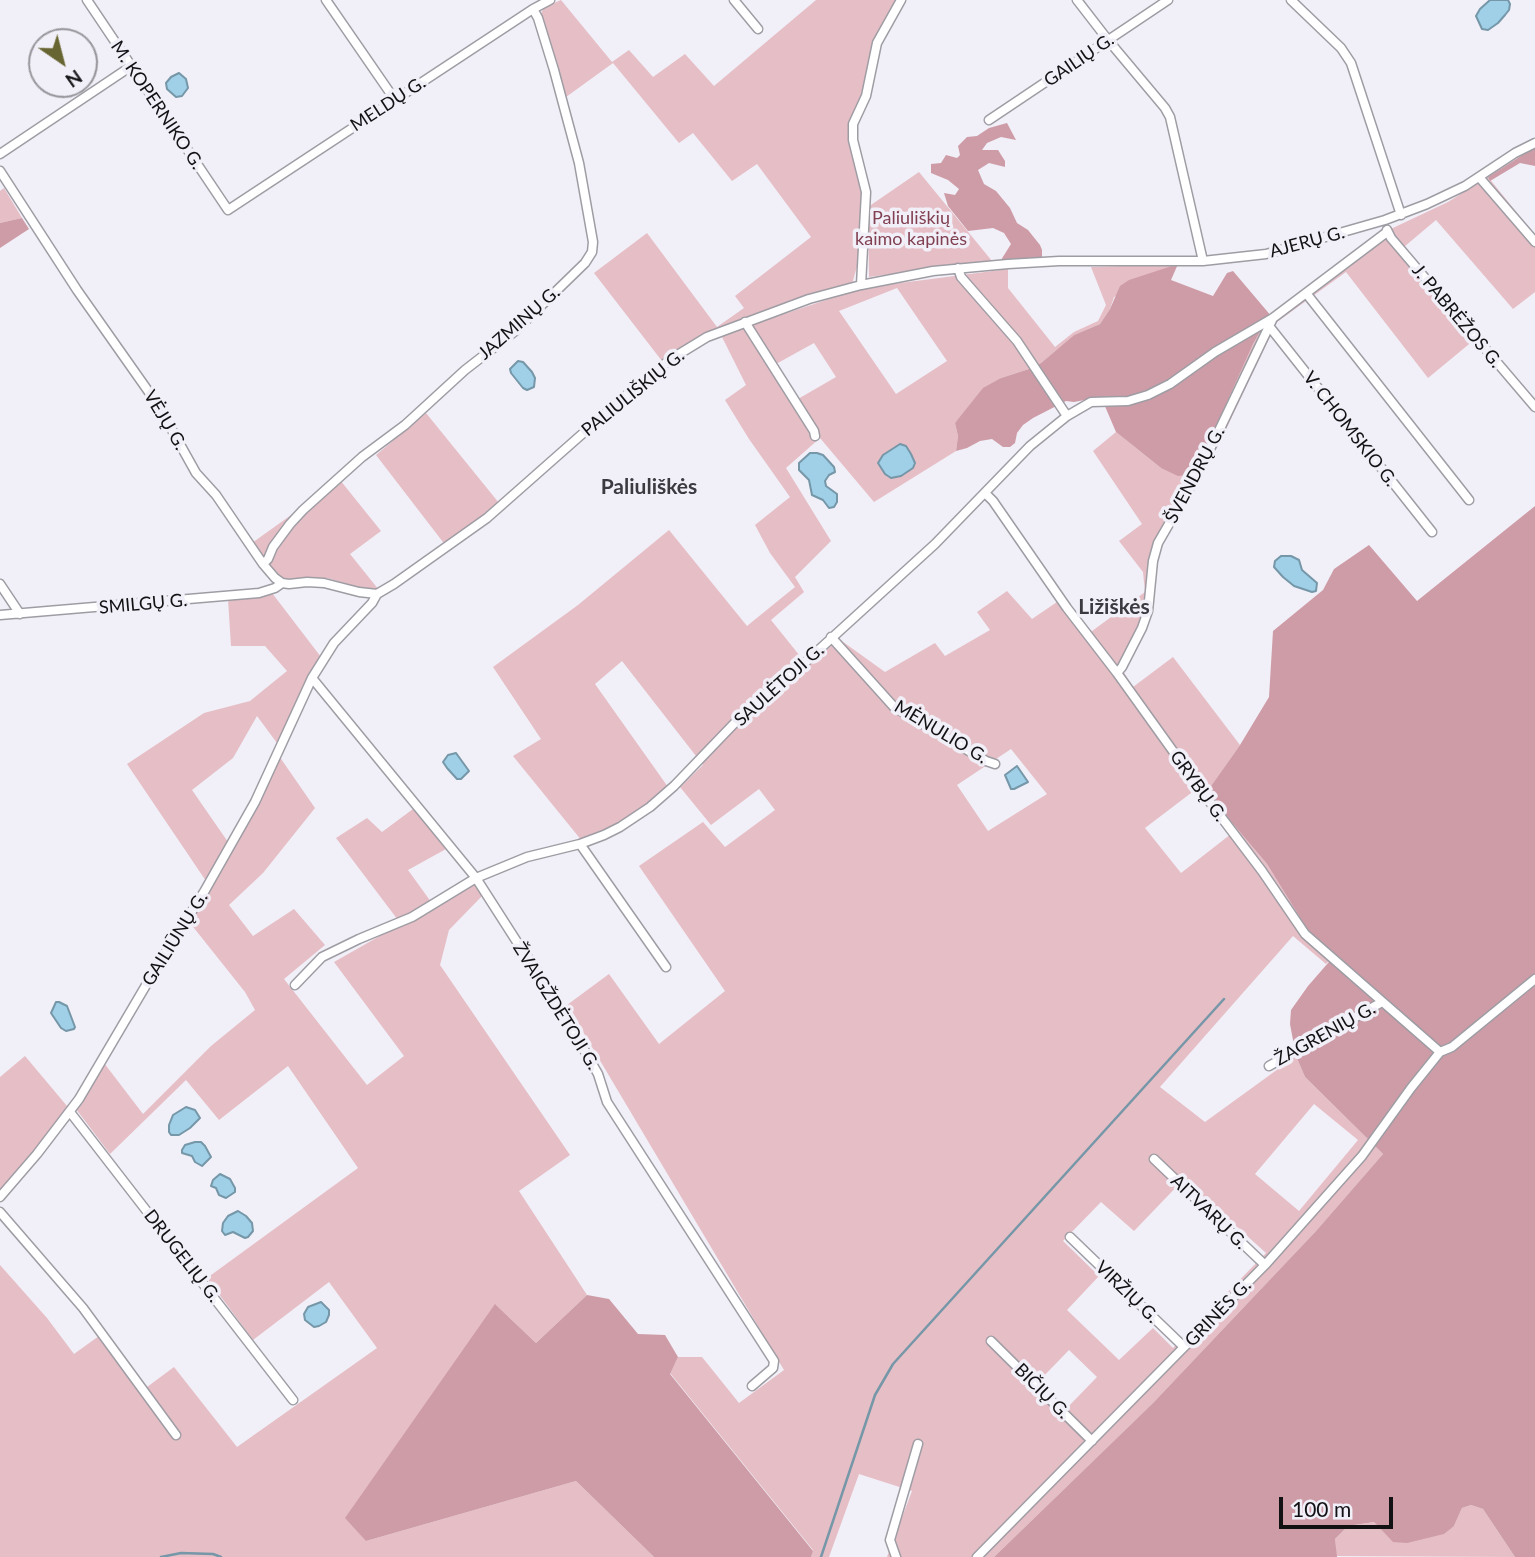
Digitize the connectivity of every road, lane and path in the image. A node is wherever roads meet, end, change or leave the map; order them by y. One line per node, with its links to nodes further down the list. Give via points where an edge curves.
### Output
1 (87, 0): 12 (street, M. KOPERNIKO G.)
2 (326, 0): 13 (street)
3 (734, 0): 10 (street)
4 (901, 0): 27 (street, via 877,44 866,96 853,124 866,192)
5 (1077, 0): 11 (street)
6 (1168, 0): 11 (street, GAILIŲ G.)
7 (1291, 0): 20 (street, via 1351,63)
8 (545, 1): 9 (street, MELDŲ G.)
9 (533, 9): 13 (street, MELDŲ G.); 37 (street, JAZMINŲ G., via 579,163 592,252 514,332 303,510)
10 (758, 29)
11 (1108, 40): 14 (street, GAILIŲ G.); 25 (street, via 1170,117)
12 (130, 67): 16 (street); 19 (street, M. KOPERNIKO G.)
13 (395, 100): 19 (street, MELDŲ G.)
14 (989, 120)
15 (1535, 143): 18 (street, AJERŲ G.)
16 (0, 154)
17 (0, 171): 37 (street, VĖJŲ G., via 158,405 196,472)
18 (1479, 177): 20 (street, AJERŲ G.); 23 (street)
19 (228, 210)
20 (1401, 215): 21 (street, AJERŲ G.)
21 (1385, 220): 22 (street); 25 (street, AJERŲ G., via 1266,254)
22 (1387, 232): 28 (street, ŠVENDRŲ G.); 31 (street, J. PABRĖŽOS G.)
23 (1535, 242)
24 (1059, 261): 25 (street, AJERŲ G.); 26 (street, PALIULIŠKIŲ G.)
25 (1203, 261)
26 (958, 268): 27 (street, PALIULIŠKIŲ G.); 32 (street, via 1017,341)
27 (861, 285): 30 (street, PALIULIŠKIŲ G.)
28 (1306, 293): 29 (street, ŠVENDRŲ G.); 35 (street)
29 (1271, 322): 32 (street, SAULĖTOJI G., via 1147,396 1091,402); 36 (street, V. CHOMSKIO G.); 45 (street, ŠVENDRŲ G., via 1158,543 1148,611)
30 (745, 323): 33 (street); 40 (street, PALIULIŠKIŲ G., via 707,337 671,359 487,518)
31 (1535, 407)
32 (1067, 416): 34 (street, SAULĖTOJI G.)
33 (815, 436)
34 (985, 493): 43 (street, SAULĖTOJI G.); 45 (street, GRYBŲ G.)
35 (1469, 500)
36 (1432, 532)
37 (262, 564): 38 (street, VĖJŲ G.)
38 (282, 583): 40 (street, via 324,583); 41 (street, SMILGŲ G., via 259,593)
39 (0, 584): 41 (street)
40 (377, 594): 44 (street, PALIULIŠKIŲ G.)
41 (20, 614): 42 (street, SMILGŲ G.)
42 (0, 615)
43 (831, 637): 47 (street, MĖNULIO G., via 894,707); 48 (street, SAULĖTOJI G., via 751,706 650,807 620,827)
44 (321, 662): 46 (street, GAILIŪNŲ G.)
45 (1117, 673): 53 (street, GRYBŲ G., via 1305,934)
46 (312, 678): 49 (street, ŽVAIGŽDĖTOJI G.); 56 (street, GAILIŪNŲ G., via 255,802)
47 (995, 764)
48 (580, 844): 49 (street, SAULĖTOJI G., via 527,857); 50 (street)
49 (476, 878): 52 (street, SAULĖTOJI G., via 412,917 322,957); 64 (street, ŽVAIGŽDĖTOJI G., via 547,985 598,1073 607,1102 774,1361 773,1368)
50 (666, 967)
51 (1535, 979): 54 (street, GRINĖS G.)
52 (295, 985)
53 (1382, 1002): 54 (street, GRYBŲ G.); 55 (street, ŽAGRENIŲ G.)
54 (1440, 1052): 61 (street, GRINĖS G., via 1362,1156)
55 (1269, 1066)
56 (71, 1112): 58 (street, GAILIŪNŲ G.); 65 (street, DRUGELIŲ G.)
57 (1154, 1160): 61 (street, AITVARŲ G.)
58 (0, 1197)
59 (0, 1212): 66 (street, via 83,1308)
60 (1070, 1237): 63 (street, VIRŽIŲ G.)
61 (1265, 1265): 63 (street, GRINĖS G.)
62 (992, 1341): 67 (street, BIČIŲ G.)
63 (1184, 1347): 67 (street, GRINĖS G.)
64 (752, 1386)
65 (293, 1401)
66 (176, 1435)
67 (1092, 1441): 70 (street, GRINĖS G.)
68 (918, 1444): 69 (street, via 890,1540)
69 (896, 1557)
70 (977, 1557)

